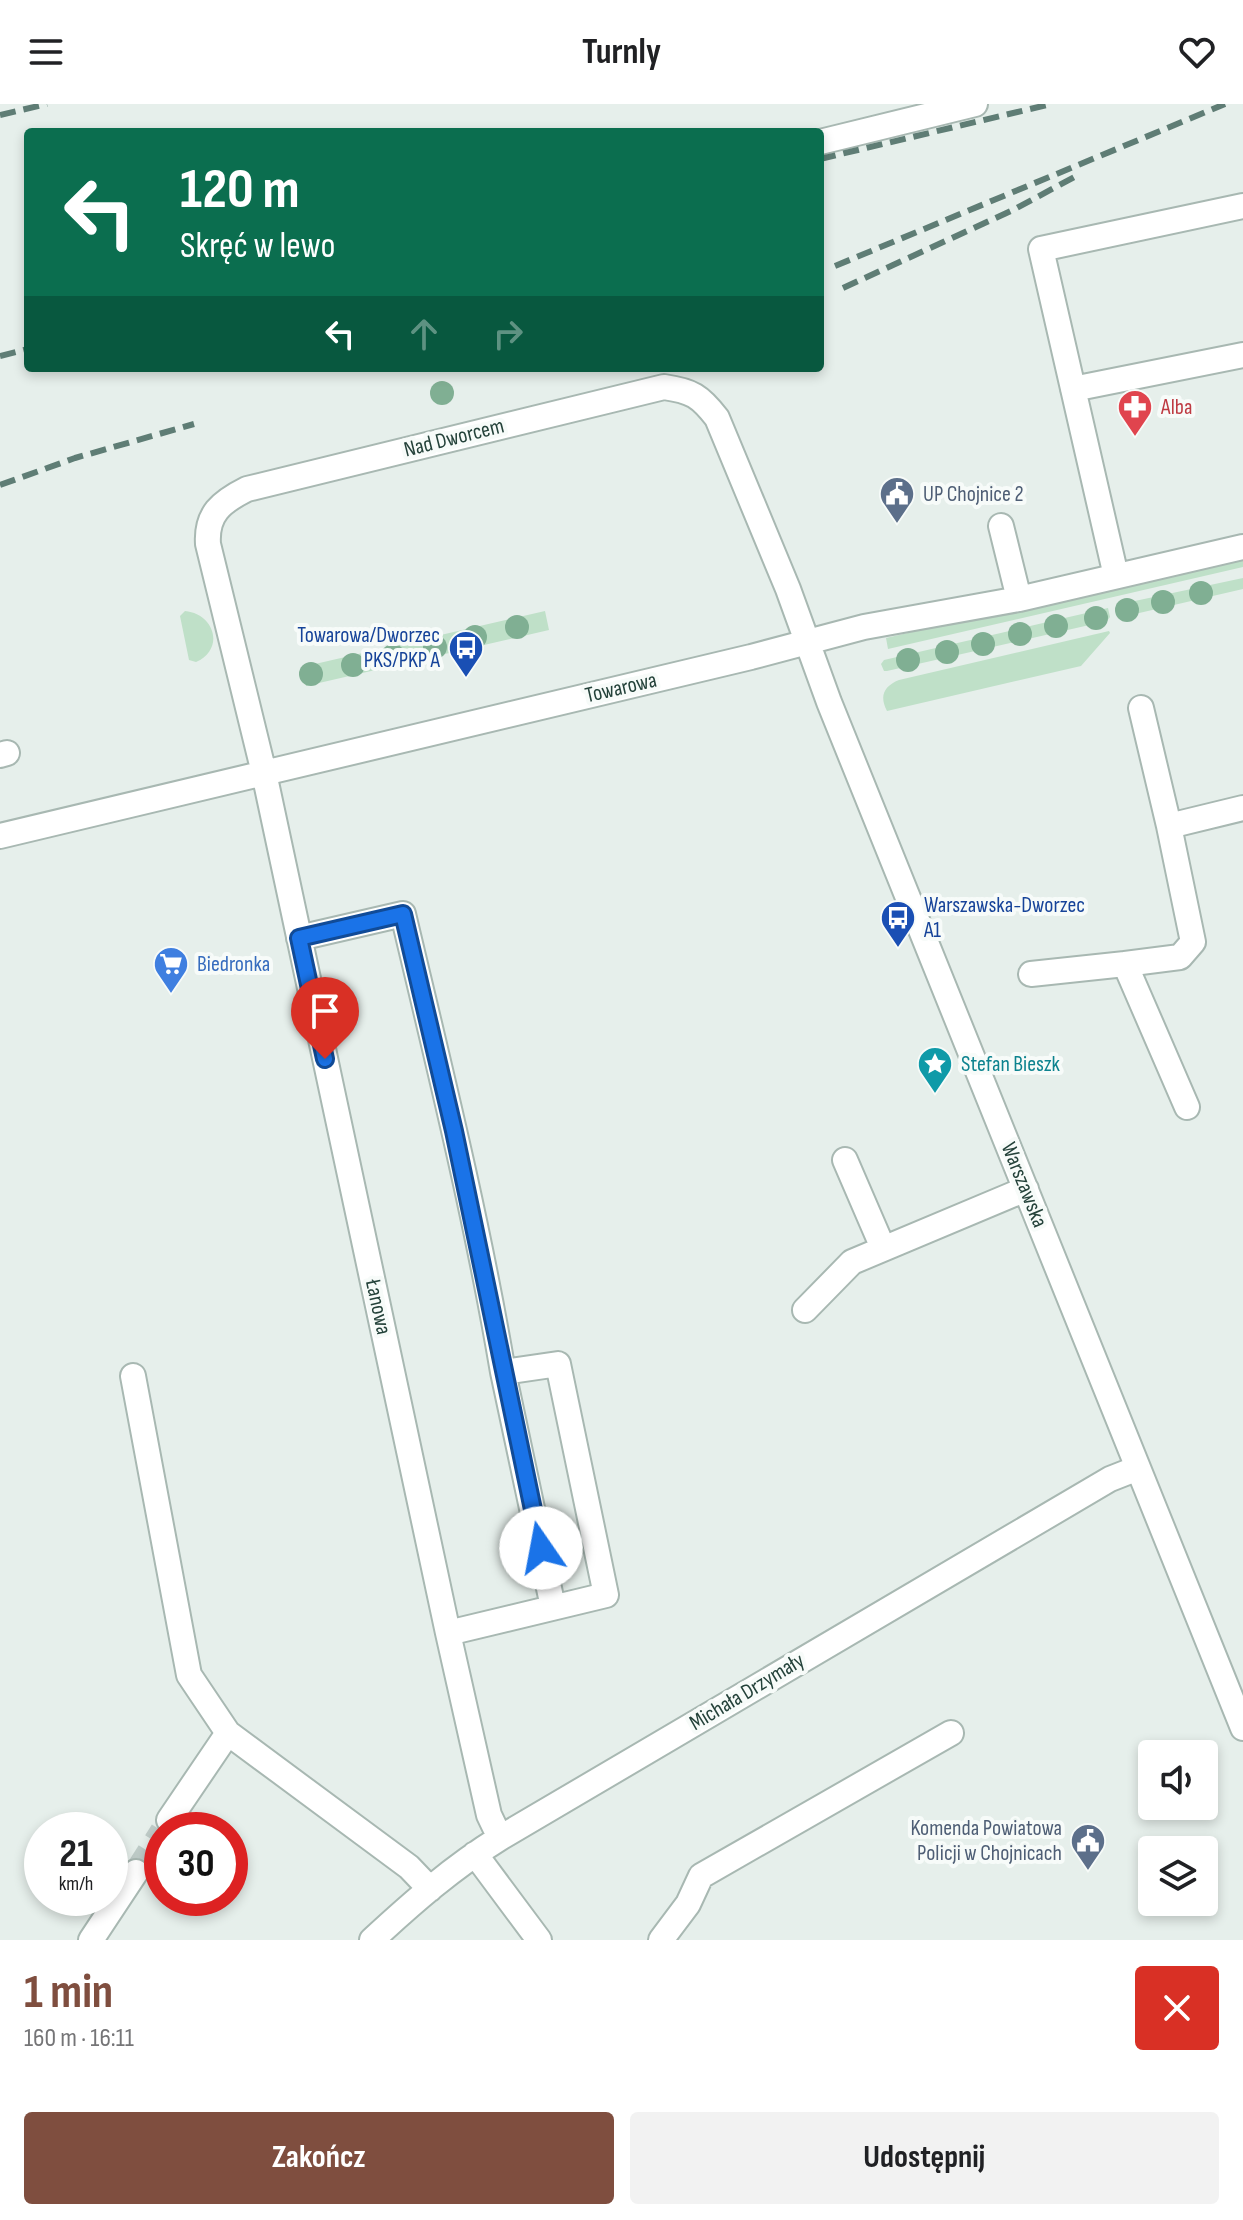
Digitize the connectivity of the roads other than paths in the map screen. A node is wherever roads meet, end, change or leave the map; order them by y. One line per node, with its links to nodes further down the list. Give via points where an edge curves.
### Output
1 (975, 104): 2 (street)
2 (824, 141)
3 (1243, 206): 5 (street, via 1041,249)
4 (1243, 355): 5 (street)
5 (1073, 389): 8 (street)
6 (1001, 526): 9 (street)
7 (1243, 547): 8 (street, Towarowa)
8 (1116, 576): 9 (street, Towarowa)
9 (1019, 599): 10 (street, Towarowa)
10 (808, 642): 12 (street, Towarowa); 12 (street, Nad Dworcem, via 717,418 687,390 664,387 247,489 213,514 208,544); 21 (street, Warszawska)
11 (1141, 708): 14 (street)
12 (264, 773): 15 (street, Towarowa); 16 (street, Łanowa)
13 (1243, 808): 14 (street)
14 (1169, 826): 17 (street, via 1193,942 1180,957)
15 (0, 836)
16 (299, 938): 24 (street, via 403,914); 28 (street, Łanowa)
17 (1125, 964): 18 (street); 19 (street)
18 (1031, 974)
19 (1187, 1107)
20 (845, 1160): 22 (street)
21 (1026, 1189): 22 (street); 26 (street, Warszawska)
22 (883, 1248): 23 (street, via 852,1262)
23 (805, 1310)
24 (503, 1372): 27 (street); 27 (street, via 558,1364 606,1595)
25 (133, 1376): 30 (street, via 189,1675)
26 (1138, 1468): 29 (street, Warszawska); 33 (street, Michała Drzymały, via 1098,1486)
27 (553, 1607): 28 (street)
28 (448, 1633): 33 (street, Łanowa, via 489,1815)
29 (1243, 1728)
30 (228, 1733): 32 (street); 36 (street, via 409,1867)
31 (951, 1733): 40 (street, via 701,1876)
32 (174, 1812)
33 (500, 1838): 34 (street, Michała Drzymały)
34 (475, 1854): 36 (street, Michała Drzymały); 39 (street)
35 (136, 1872): 37 (street)
36 (430, 1889): 38 (street, Michała Drzymały)
37 (91, 1940)
38 (372, 1940)
39 (539, 1940)
40 (661, 1940)

